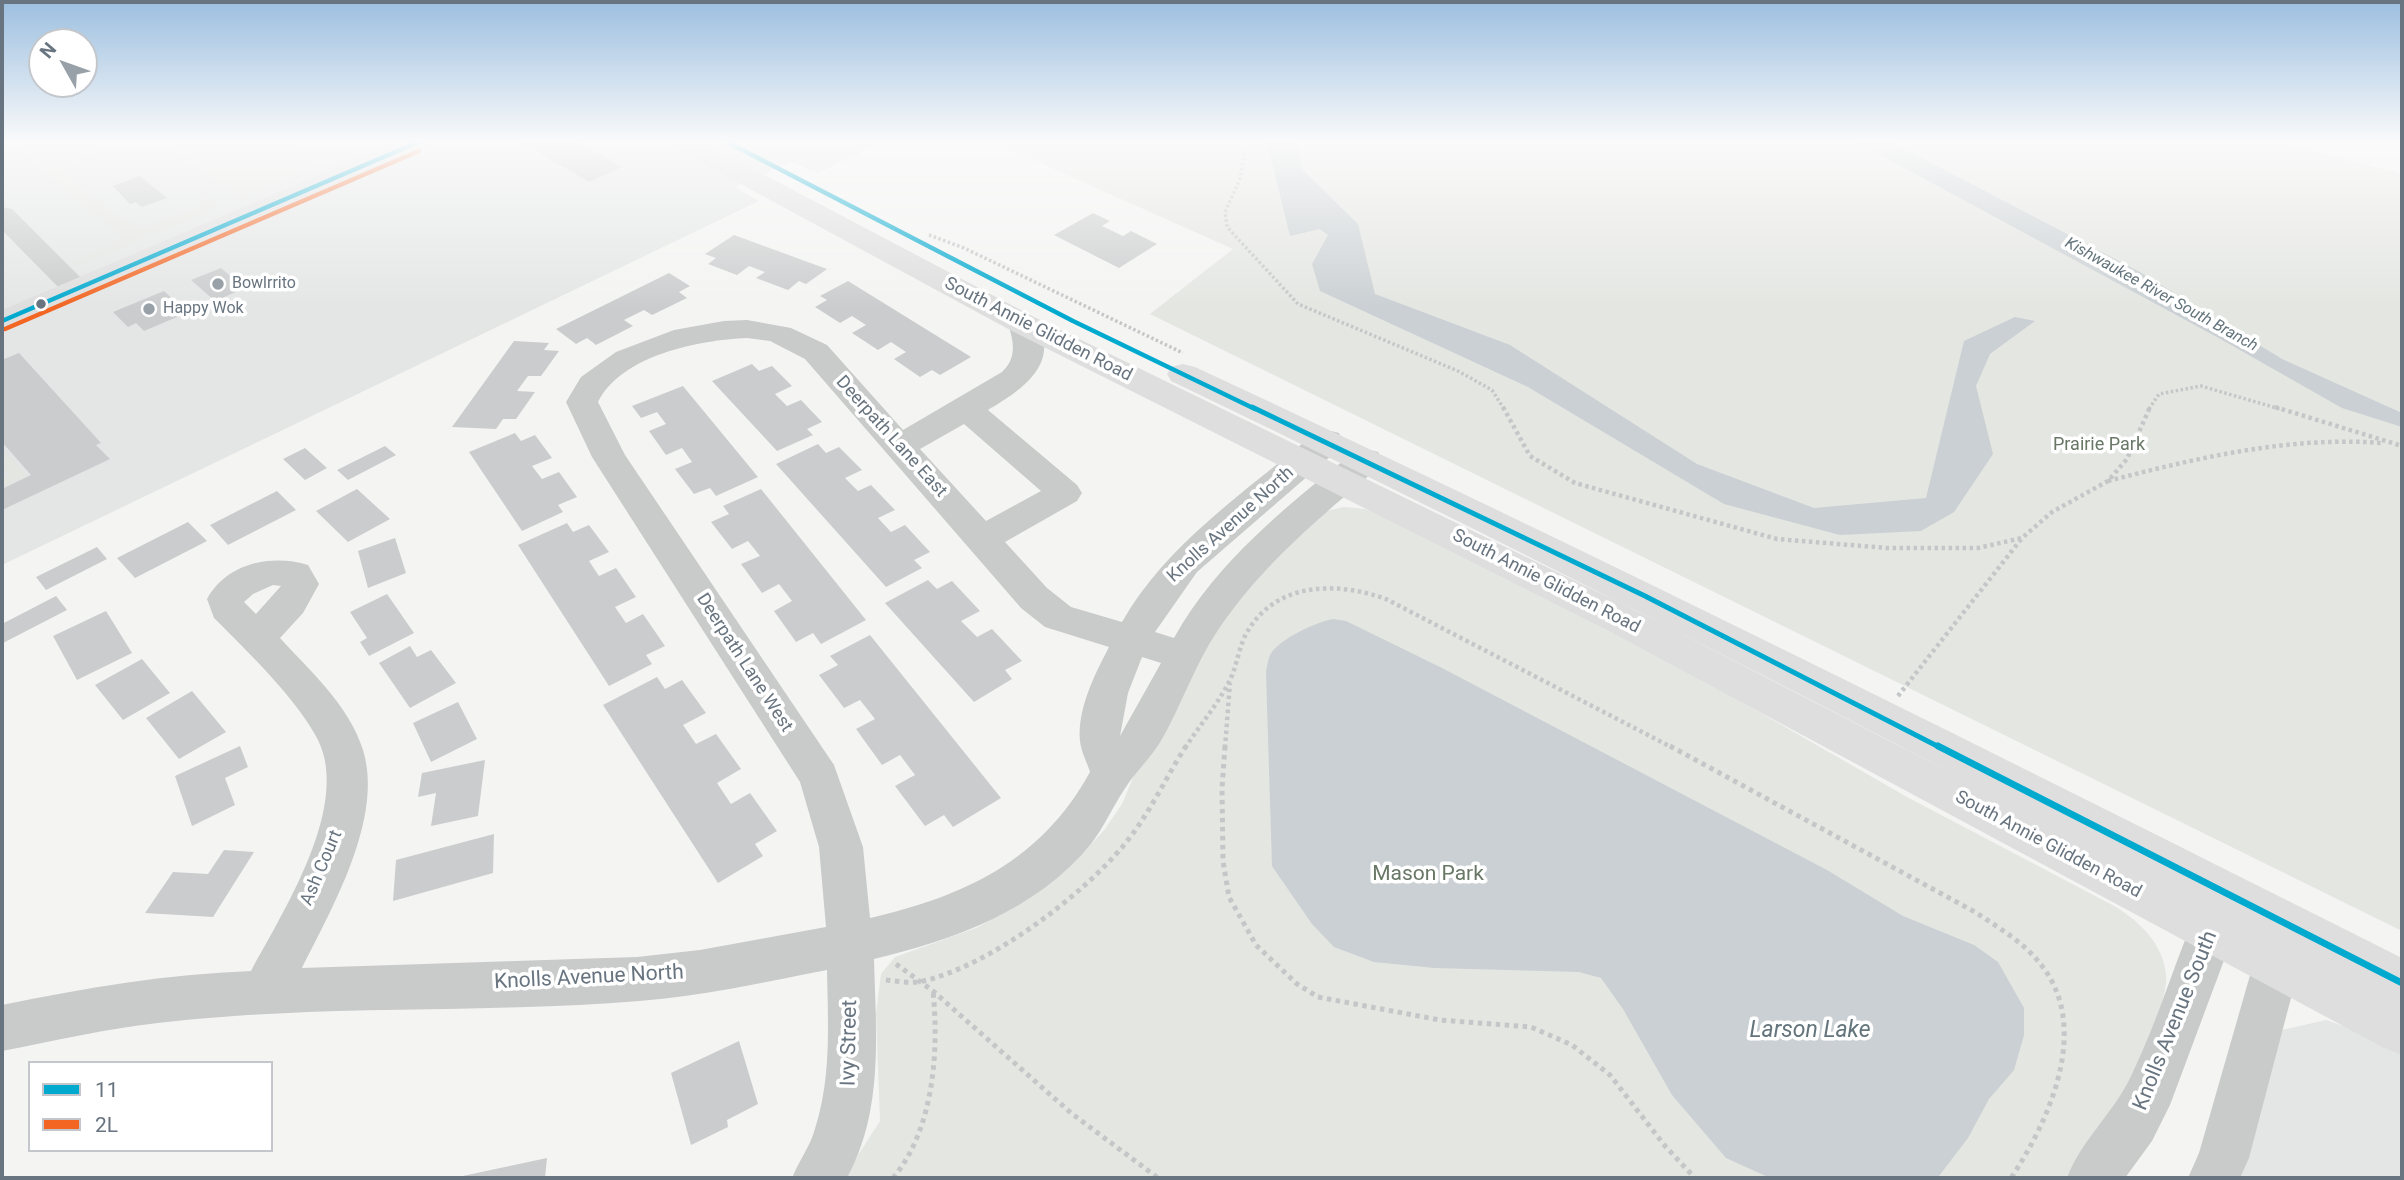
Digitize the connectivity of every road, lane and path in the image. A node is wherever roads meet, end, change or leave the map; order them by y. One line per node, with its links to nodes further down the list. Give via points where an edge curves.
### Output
1 (288, 198): 7 (main road)
2 (788, 198): 10 (main road, South Annie Glidden Road)
3 (835, 198): 16 (main road, South Annie Glidden Road)
4 (1233, 198): 19 (path, via 1225,212 1227,228 1298,304 1445,365 1492,390 1530,456 1575,483 1777,539 1887,548 1978,548)
5 (2, 215): 7 (street)
6 (929, 235): 8 (path)
7 (76, 289): 9 (main road)
8 (1091, 309)
9 (2, 321)
10 (1023, 324): 12 (street, via 1030,344 1022,370); 16 (main road, South Annie Glidden Road)
11 (582, 402): 14 (street, Deerpath Lane East, via 592,384 628,358 687,335 734,327 768,331 816,352); 29 (street, Deerpath Lane West, via 609,457 820,777 841,847)
12 (965, 408): 14 (street); 20 (street, via 1065,493)
13 (2393, 443): 15 (path); 18 (path, via 2341,440 2290,444 2180,461); 18 (path, via 2233,393 2189,386 2159,394 2144,415 2127,459)
14 (900, 446): 20 (street, Deerpath Lane East)
15 (2402, 446)
16 (1315, 452): 17 (main road, South Annie Glidden Road); 22 (street, Knolls Avenue North, via 1184,563 1165,583)
17 (1353, 471): 23 (street, Knolls Avenue North, via 1248,564); 27 (main road, South Annie Glidden Road, via 1623,621)
18 (2108, 481): 19 (path, via 2052,512)
19 (2022, 538): 25 (path)
20 (983, 539): 22 (street, Deerpath Lane East, via 1034,598 1058,617)
21 (258, 639): 33 (street, Ash Court, via 332,729 348,771 339,835)
22 (1132, 639): 23 (street, Deerpath Lane East); 26 (street, Knolls Avenue North, via 1107,703 1100,738)
23 (1183, 655): 26 (street, Knolls Avenue North, via 1138,745)
24 (1230, 681): 30 (path, via 1146,815 1098,874 1068,900 991,950); 40 (path, via 1222,788 1223,861 1229,897 1256,945 1297,985 1318,997 1440,1020 1531,1027 1572,1045 1610,1075); 41 (path, via 1246,633 1268,609 1314,588 1362,588 1736,780 1975,912 2031,953 2058,994 2065,1022 2051,1104)
25 (1896, 699)
26 (1111, 773): 29 (street, Knolls Avenue North, via 1092,809 1039,867 978,906)
27 (2219, 912): 28 (main road, South Annie Glidden Road); 36 (street, Knolls Avenue South, via 2152,1088)
28 (2282, 944): 31 (main road, South Annie Glidden Road); 35 (main road, South Annie Glidden Road); 42 (street)
29 (855, 955): 30 (path); 30 (path); 33 (street, Knolls Avenue North, via 639,979); 37 (street, Ivy Street, via 849,1097 835,1148)
30 (922, 982): 32 (path)
31 (2402, 983)
32 (933, 990): 38 (path, via 938,1048 933,1080 910,1149); 39 (path, via 1071,1113)
33 (265, 992): 34 (street, Knolls Avenue North, via 103,1007)
34 (2, 1028)
35 (2402, 1031)
36 (2107, 1173)
37 (818, 1178)
38 (893, 1178)
39 (1158, 1178)
40 (1695, 1178)
41 (2011, 1178)
42 (2214, 1178)

